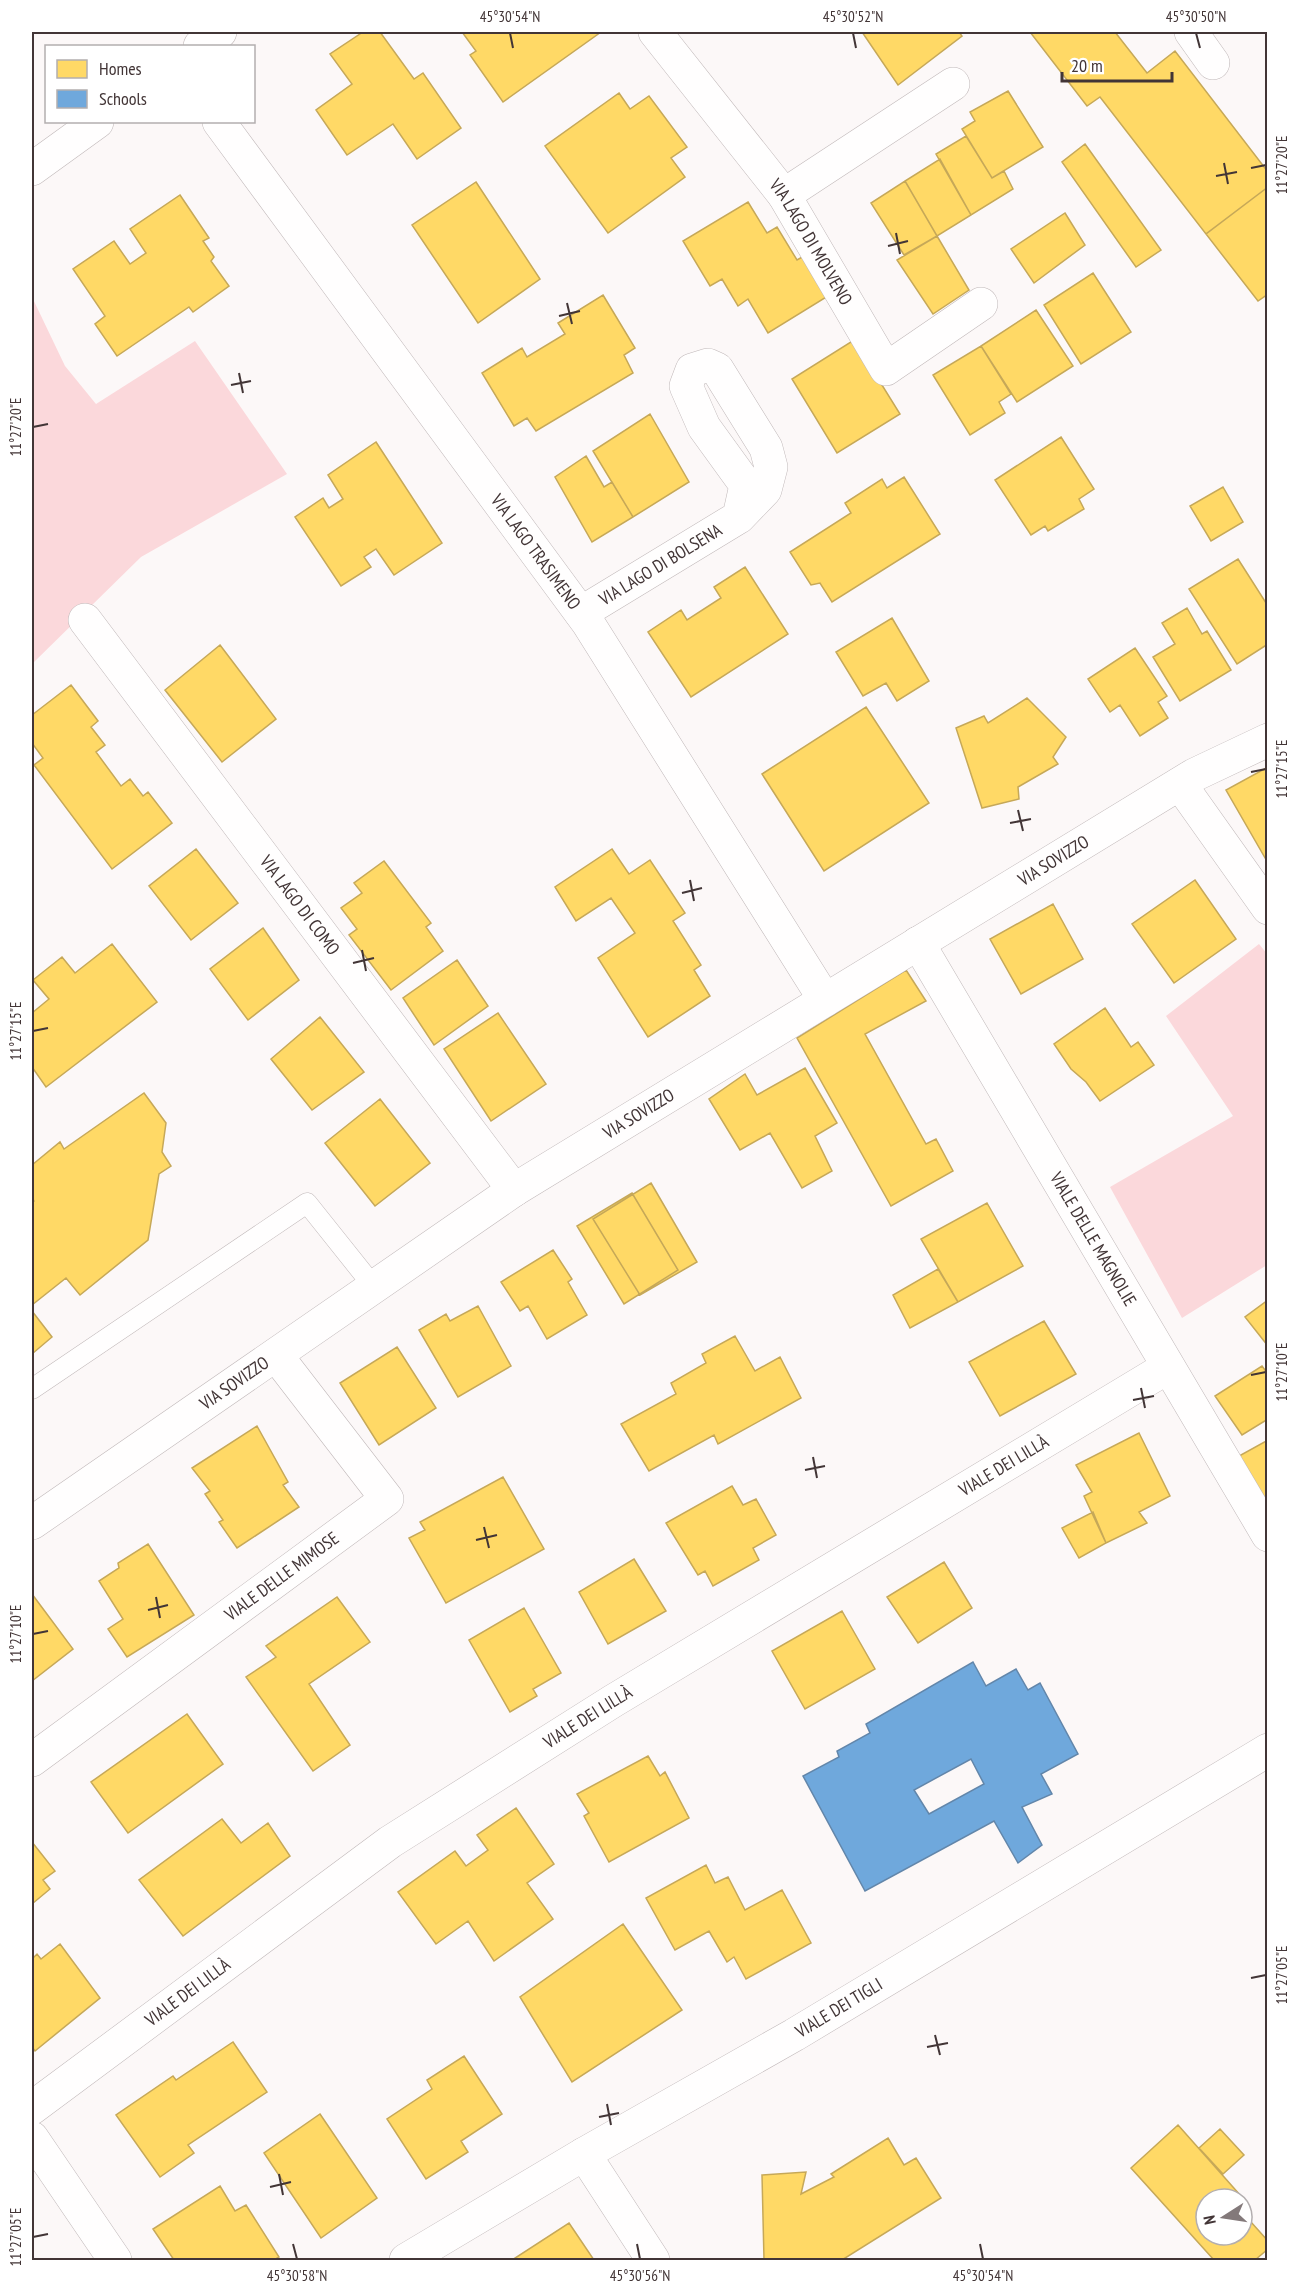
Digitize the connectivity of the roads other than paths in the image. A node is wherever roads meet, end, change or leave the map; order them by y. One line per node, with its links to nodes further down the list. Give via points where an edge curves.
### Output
1 (220, 32): 4 (street)
2 (655, 32): 10 (street, VIA LAGO DI MOLVENO)
3 (1191, 32): 5 (street)
4 (201, 45)
5 (1213, 63)
6 (953, 84): 10 (street)
7 (96, 123): 9 (street)
8 (220, 123): 13 (street, VIA LAGO TRASIMENO)
9 (32, 170)
10 (784, 195): 11 (street, VIA LAGO DI MOLVENO, via 886,369)
11 (981, 304)
12 (739, 517): 13 (street, VIA LAGO DI BOLSENA)
13 (581, 613): 19 (street, VIA LAGO TRASIMENO)
14 (85, 620): 20 (street, VIA LAGO DI COMO)
15 (1268, 740): 16 (street, VIA SOVIZZO)
16 (1180, 784): 17 (street); 18 (street, VIA SOVIZZO)
17 (1268, 908)
18 (918, 943): 19 (street, VIA SOVIZZO); 23 (street, VIALE DELLE MAGNOLIE)
19 (825, 1000): 20 (street, VIA SOVIZZO)
20 (514, 1190): 21 (street, VIA SOVIZZO)
21 (374, 1287): 22 (street, VIA SOVIZZO); 24 (lane, via 307,1203)
22 (276, 1355): 25 (street, VIA SOVIZZO); 28 (street, VIALE DELLE MIMOSE, via 387,1499)
23 (1168, 1367): 26 (street, VIALE DELLE MAGNOLIE); 29 (street, VIALE DEI LILLÀ, via 613,1701 390,1842)
24 (32, 1389)
25 (32, 1523)
26 (1268, 1535)
27 (1268, 1750): 31 (street, VIALE DEI TIGLI, via 794,2035)
28 (32, 1760)
29 (32, 2108)
30 (32, 2138): 32 (street)
31 (584, 2154): 33 (street, VIALE DEI TIGLI); 34 (street)
32 (115, 2260)
33 (406, 2260)
34 (653, 2260)

